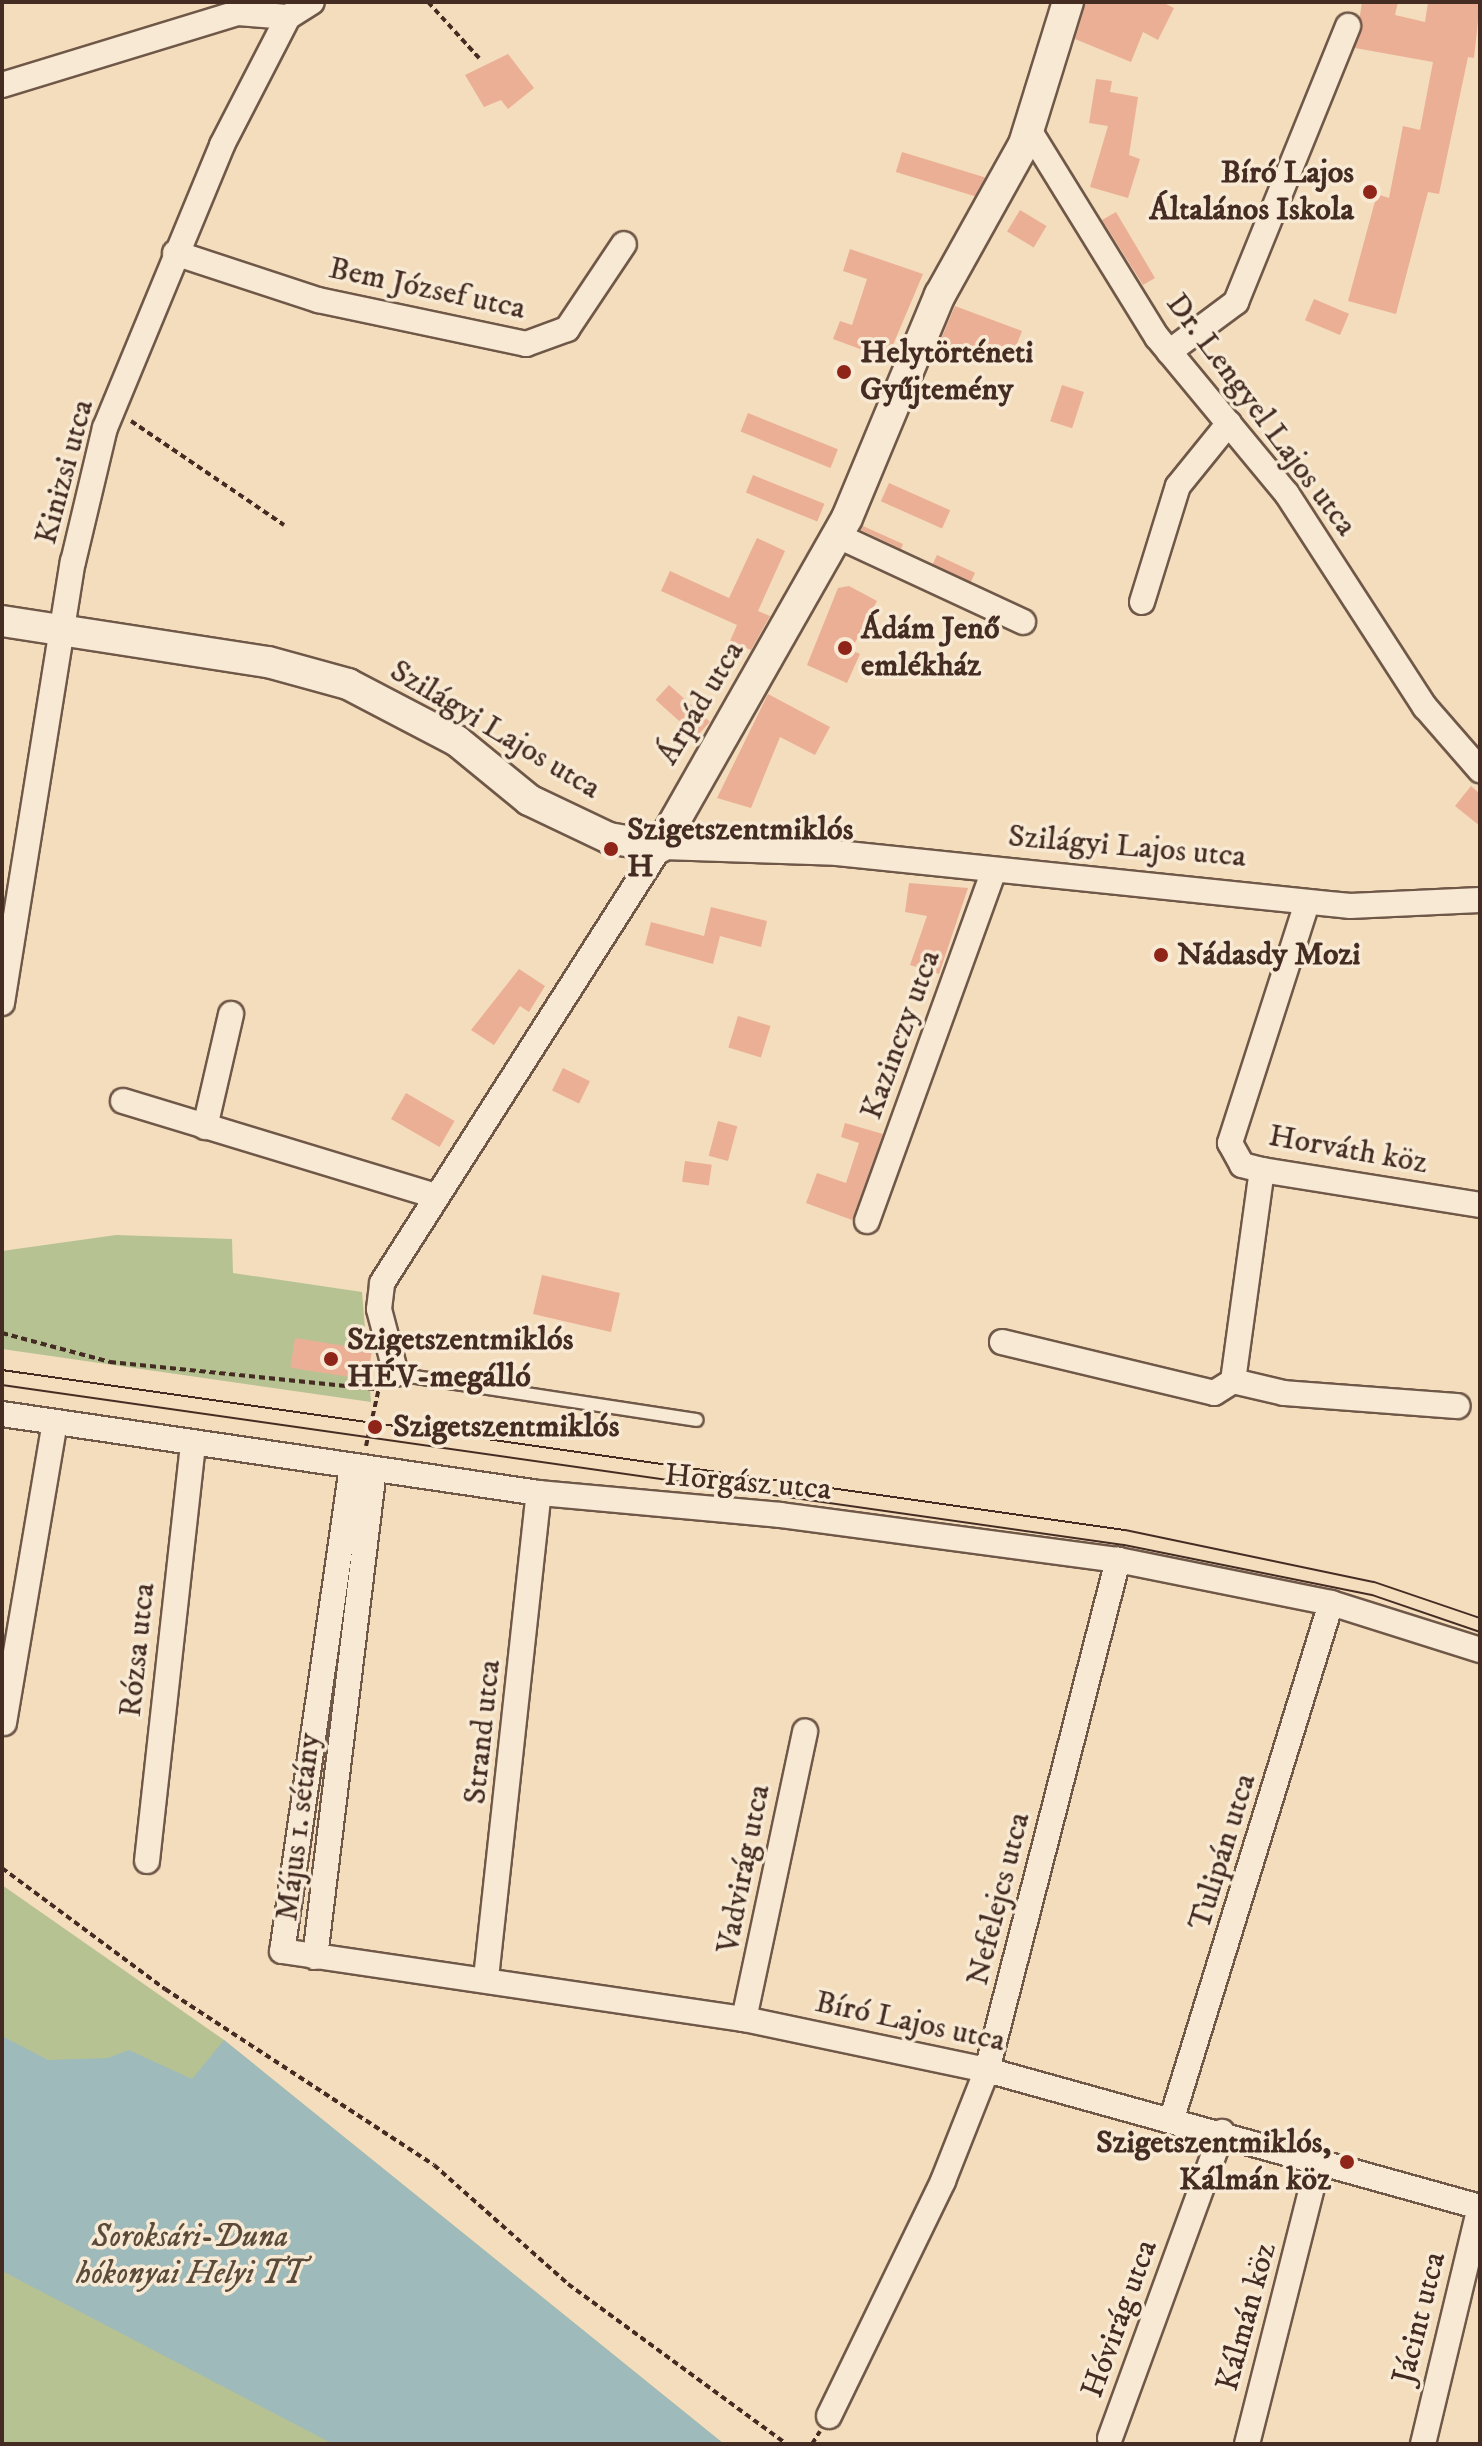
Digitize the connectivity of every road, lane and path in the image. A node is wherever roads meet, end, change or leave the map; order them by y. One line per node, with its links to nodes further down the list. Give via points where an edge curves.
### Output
1 (312, 2): 5 (street)
2 (428, 2): 8 (path)
3 (1056, 2): 7 (street, Árpád utca)
4 (1068, 2): 7 (street, Árpád utca)
5 (288, 17): 9 (street, via 238,13); 12 (street, Kinizsi utca)
6 (1348, 26): 13 (street, via 1236,302)
7 (1053, 40): 10 (street, Árpád utca)
8 (479, 58)
9 (2, 85)
10 (1029, 130): 13 (street, Dr. Lengyel Lajos utca); 17 (street, Árpád utca, via 940,295)
11 (624, 244): 12 (street, Bem József utca, via 567,329 539,344 318,300)
12 (175, 253): 14 (street, Kinizsi utca)
13 (1169, 352): 15 (street, Dr. Lengyel Lajos utca)
14 (113, 408): 16 (path); 21 (street, Kinizsi utca, via 73,562)
15 (1229, 423): 18 (street, via 1178,486); 22 (street, Dr. Lengyel Lajos utca, via 1287,494 1425,707)
16 (284, 525)
17 (838, 536): 20 (street); 23 (street, Árpád utca)
18 (1142, 602)
19 (2, 621): 21 (street, Szilágyi Lajos utca)
20 (1023, 622)
21 (64, 634): 23 (street, Szilágyi Lajos utca, via 268,662 348,684 457,741 529,800 609,838); 25 (street, Kinizsi utca)
22 (1480, 770)
23 (660, 847): 24 (street, Szilágyi Lajos utca, via 837,853); 33 (street, Árpád utca)
24 (994, 871): 27 (street, Szilágyi Lajos utca); 35 (street, Kazinczy utca)
25 (12, 882): 28 (street, Kinizsi utca)
26 (1480, 900): 27 (street, Szilágyi Lajos utca)
27 (1307, 903): 32 (street, Horváth köz, via 1230,1143 1242,1165)
28 (2, 1003)
29 (231, 1014): 31 (street)
30 (123, 1101): 31 (street)
31 (205, 1127): 33 (street)
32 (1262, 1170): 34 (street, Horváth köz); 38 (street)
33 (435, 1196): 39 (street, Árpád utca, via 378,1294)
34 (1480, 1205)
35 (867, 1221)
36 (2, 1333): 39 (path, via 110,1362)
37 (1002, 1342): 38 (street, via 1214,1393)
38 (1233, 1381): 40 (street, via 1284,1393)
39 (387, 1382): 42 (lane); 45 (path)
40 (1458, 1406)
41 (2, 1414): 43 (street, Horgász utca)
42 (697, 1420)
43 (55, 1422): 44 (street, Horgász utca); 50 (street)
44 (193, 1445): 45 (street, Horgász utca); 52 (street, Rózsa utca)
45 (364, 1463): 46 (street, Horgász utca); 54 (street, Május 1. sétány); 54 (street, Május 1. sétány, via 282,1951)
46 (539, 1493): 47 (street, Horgász utca, via 780,1515); 55 (street, Strand utca)
47 (1118, 1560): 48 (street, Horgász utca); 57 (street, Nefelejcs utca)
48 (1331, 1603): 49 (street, Horgász utca); 58 (street, Tulipán utca)
49 (1480, 1650)
50 (4, 1723)
51 (805, 1731): 56 (street, Vadvirág utca)
52 (147, 1861)
53 (2, 1868): 64 (path, via 165,1989 434,2165 568,2284)
54 (315, 1957): 55 (street, Bíró Lajos utca)
55 (486, 1978): 56 (street, Bíró Lajos utca)
56 (744, 2019): 57 (street, Bíró Lajos utca)
57 (987, 2070): 58 (street, Bíró Lajos utca); 62 (street, Nefelejcs utca, via 943,2181)
58 (1172, 2118): 59 (street, Bíró Lajos utca)
59 (1222, 2132): 60 (street, Bíró Lajos utca); 63 (street, Hóvirág utca)
60 (1319, 2160): 61 (street, Bíró Lajos utca); 65 (street, Kálmán köz)
61 (1480, 2207): 66 (street, Jácint utca)
62 (829, 2416)
63 (1110, 2438)
64 (787, 2444)
65 (1247, 2444)
66 (1423, 2444)

